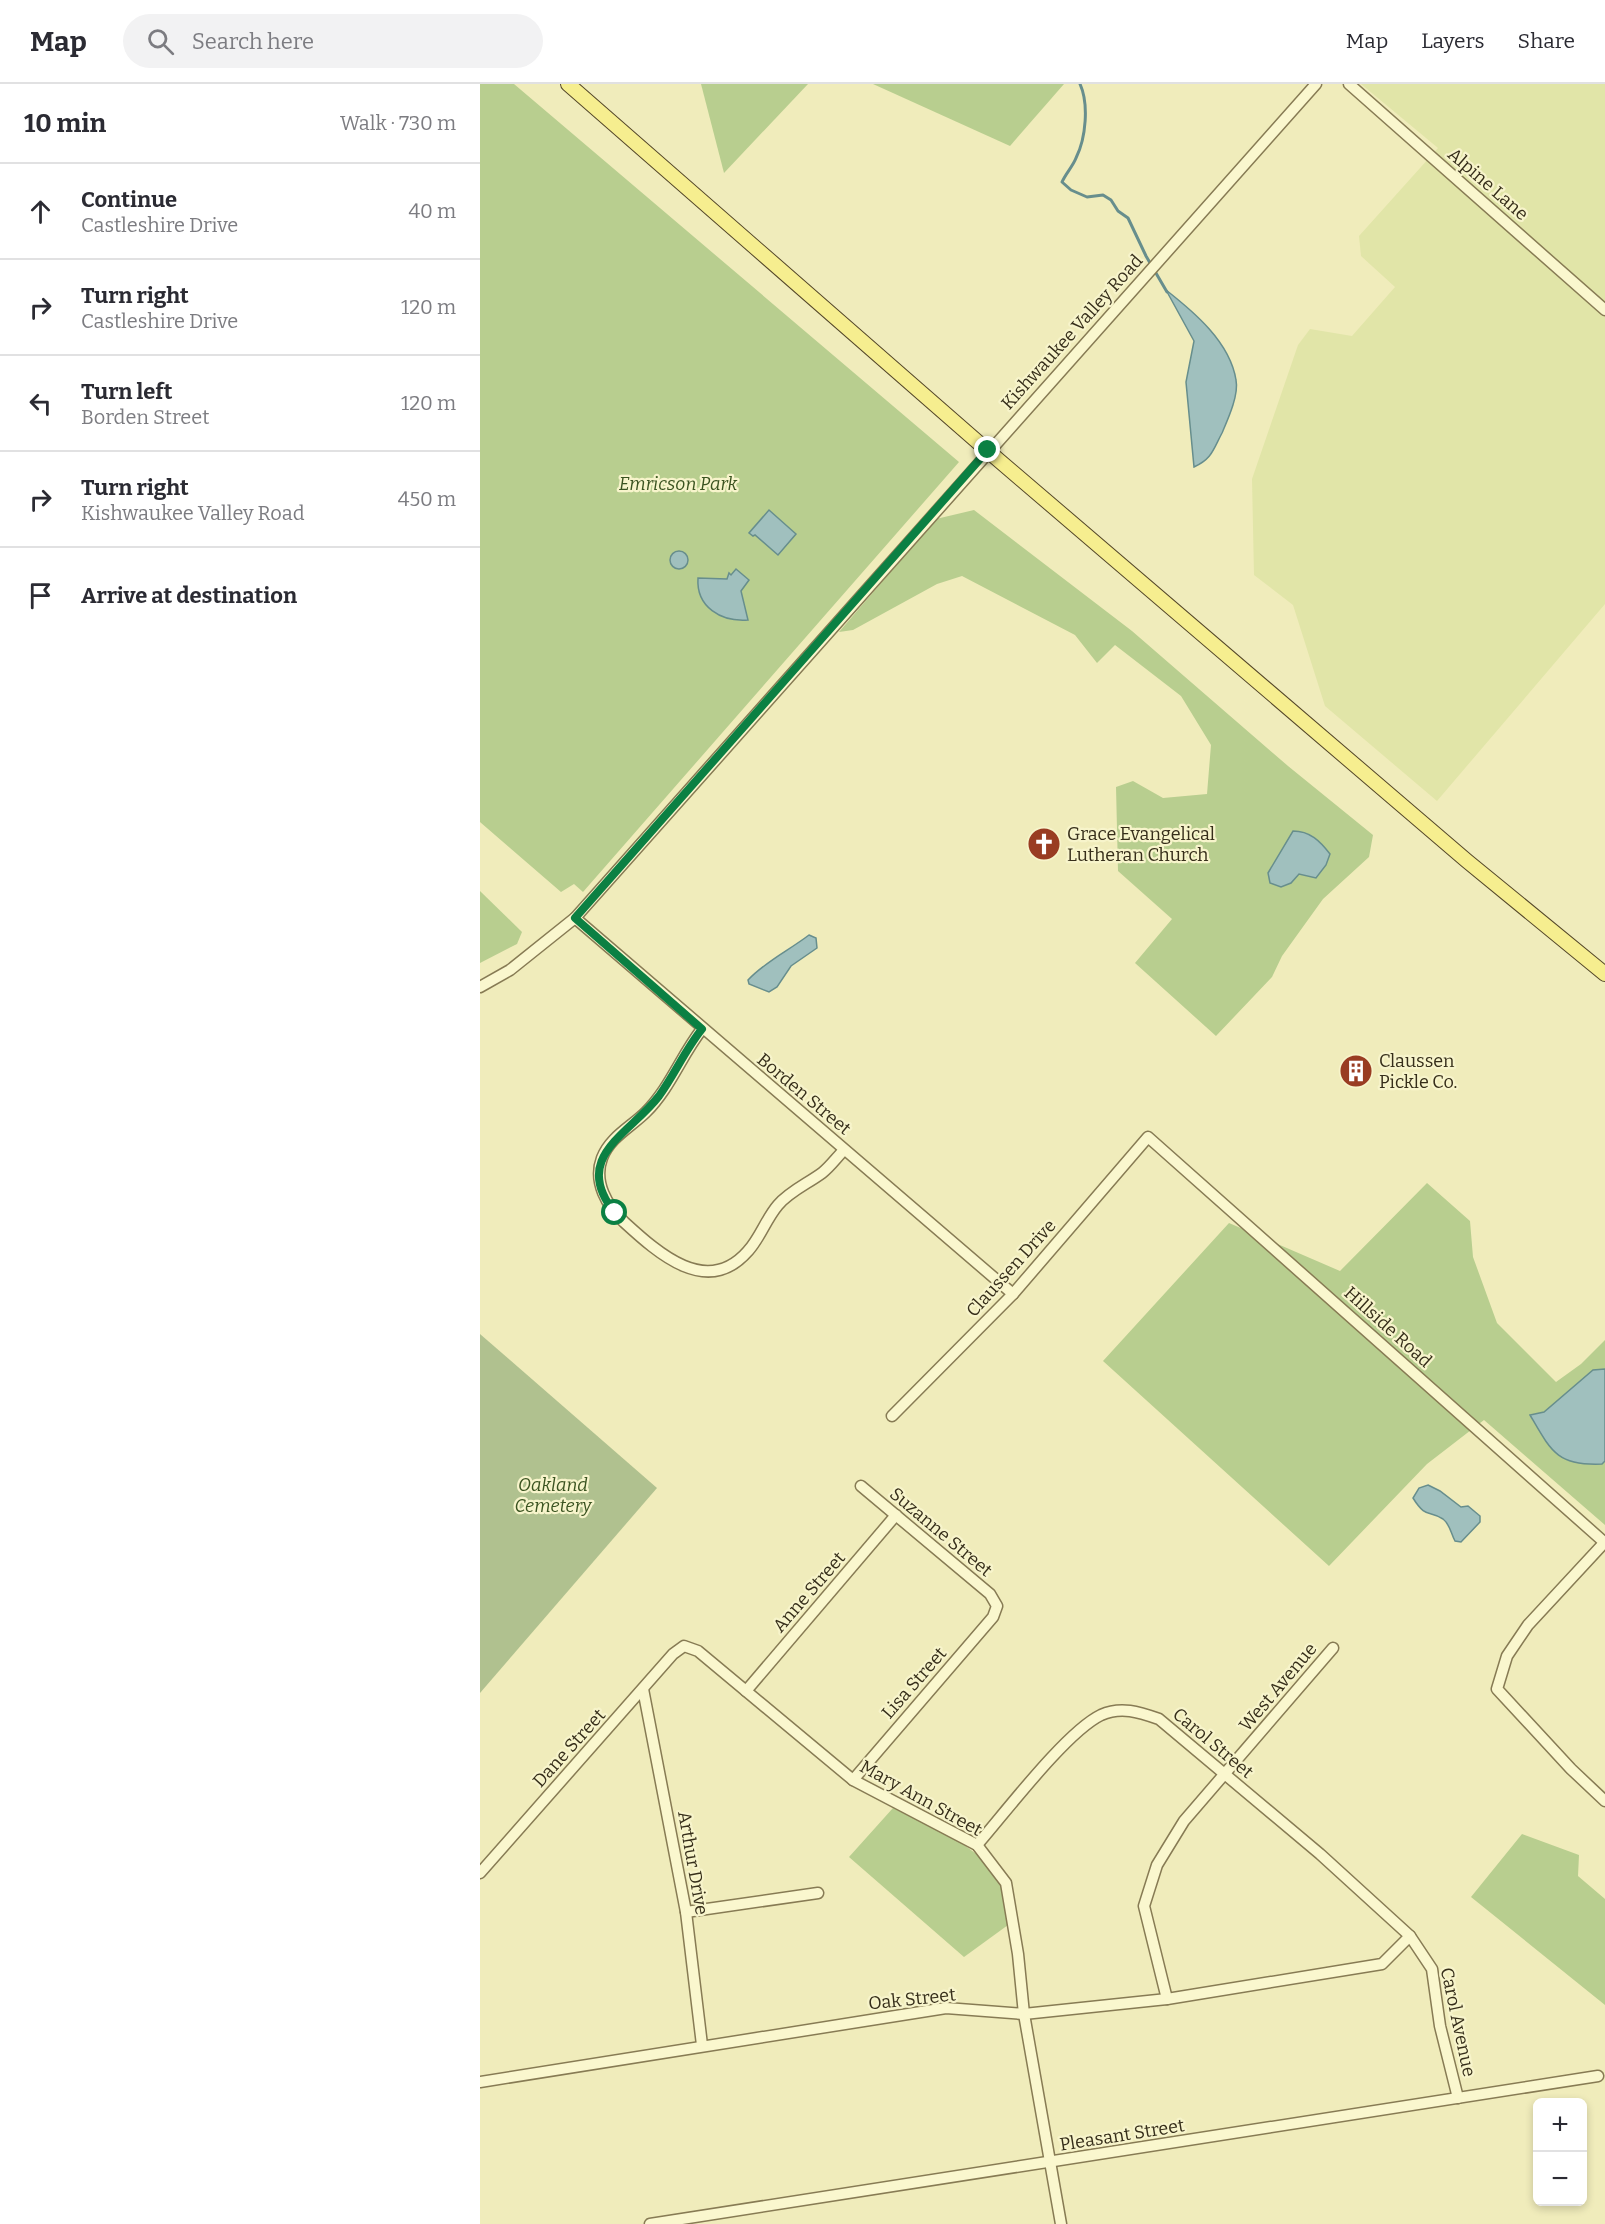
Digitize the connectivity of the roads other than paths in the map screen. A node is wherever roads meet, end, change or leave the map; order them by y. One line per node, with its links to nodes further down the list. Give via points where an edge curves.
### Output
1 (568, 84): 5 (main road)
2 (1316, 84): 5 (street, Kishwaukee Valley Road)
3 (1349, 84): 4 (street, Alpine Lane)
4 (1605, 310)
5 (988, 450): 6 (street, Kishwaukee Valley Road); 7 (main road, via 1467,861)
6 (575, 918): 8 (street, Kishwaukee Valley Road, via 510,970); 9 (street, Borden Street)
7 (1605, 974)
8 (480, 987)
9 (702, 1029): 11 (street, Borden Street); 11 (street, via 653,1103 610,1143 602,1159 599,1176 606,1202 631,1228 676,1264 701,1272 731,1265 749,1251 778,1204 822,1172)
10 (1148, 1137): 12 (street, Claussen Drive); 16 (street, Hillside Road)
11 (844, 1150): 12 (street, Borden Street)
12 (1013, 1294): 13 (street, Claussen Drive)
13 (892, 1416)
14 (861, 1486): 15 (street, Suzanne Street)
15 (896, 1515): 17 (street, Suzanne Street, via 990,1594); 21 (street, Anne Street)
16 (1605, 1542): 24 (street, via 1528,1625 1507,1656 1497,1689)
17 (997, 1606): 23 (street, Lisa Street, via 993,1617)
18 (684, 1646): 20 (street, Dane Street); 21 (street, Mary Ann Street, via 698,1651)
19 (1333, 1648): 22 (street, West Avenue)
20 (643, 1689): 27 (street, Dane Street); 29 (street, Arthur Drive)
21 (746, 1691): 23 (street, Mary Ann Street)
22 (1225, 1775): 25 (street, Carol Street, via 1159,1719 1130,1709 1101,1715 1074,1734); 26 (street, Carol Street); 31 (street, West Avenue, via 1169,1841 1156,1865 1144,1906)
23 (853, 1780): 25 (street, Mary Ann Street)
24 (1605, 1801)
25 (977, 1845): 32 (street, Mary Ann Street, via 1006,1883)
26 (1320, 1854): 30 (street, Carol Avenue)
27 (480, 1873)
28 (818, 1893): 29 (street)
29 (686, 1912): 33 (street, Arthur Drive)
30 (1410, 1936): 31 (street, Oak Street, via 1382,1964); 36 (street, Carol Avenue, via 1432,1969 1440,2026)
31 (1167, 1999): 32 (street, Oak Street)
32 (1024, 2014): 33 (street, Oak Street, via 946,2008); 37 (street, Mary Ann Street)
33 (702, 2045): 35 (street, Oak Street)
34 (1598, 2076): 36 (street, Pleasant Street)
35 (480, 2082)
36 (1458, 2098): 37 (street, Pleasant Street)
37 (1053, 2163): 38 (street, Pleasant Street); 39 (street, Mary Ann Street)
38 (650, 2224)
39 (1062, 2224)

